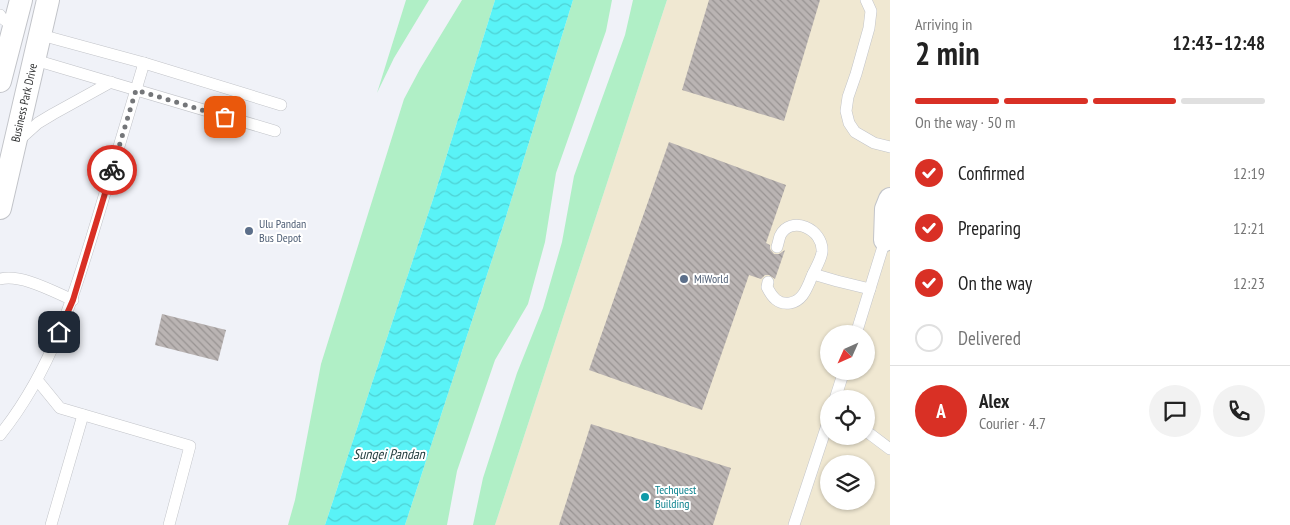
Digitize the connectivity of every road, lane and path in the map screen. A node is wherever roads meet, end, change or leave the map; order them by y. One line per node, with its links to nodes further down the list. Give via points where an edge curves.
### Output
1 (21, 0): 4 (street)
2 (48, 0): 5 (street, Business Park Drive)
3 (866, 0): 15 (lane, via 871,11 868,28 846,111 848,123 855,132)
4 (7, 21): 6 (street)
5 (40, 35): 7 (street, Business Park Drive); 8 (lane)
6 (4, 49): 9 (street)
7 (34, 60): 10 (lane); 14 (street, Business Park Drive)
8 (144, 63): 11 (lane); 12 (lane)
9 (0, 81)
10 (111, 82): 11 (lane); 14 (lane, via 38,123)
11 (136, 90): 13 (lane); 24 (lane)
12 (281, 105)
13 (275, 131)
14 (15, 143): 17 (street, Business Park Drive)
15 (890, 147)
16 (890, 200): 18 (street, via 886,209)
17 (0, 208)
18 (888, 238): 23 (lane)
19 (777, 247): 20 (lane, via 781,234 787,228 802,226 814,231 820,239 822,253)
20 (812, 274): 22 (lane, via 803,295 792,303 780,302 772,296); 23 (lane)
21 (0, 280): 24 (lane, via 9,277 25,281)
22 (768, 282)
23 (870, 289): 25 (lane)
24 (73, 300): 26 (lane)
25 (859, 325)
26 (38, 381): 27 (lane, via 60,408); 28 (lane)
27 (83, 415): 32 (lane); 33 (lane, via 190,446)
28 (0, 435)
29 (875, 438): 31 (lane)
30 (820, 445): 34 (lane)
31 (890, 449)
32 (51, 525)
33 (169, 525)
34 (794, 525)

